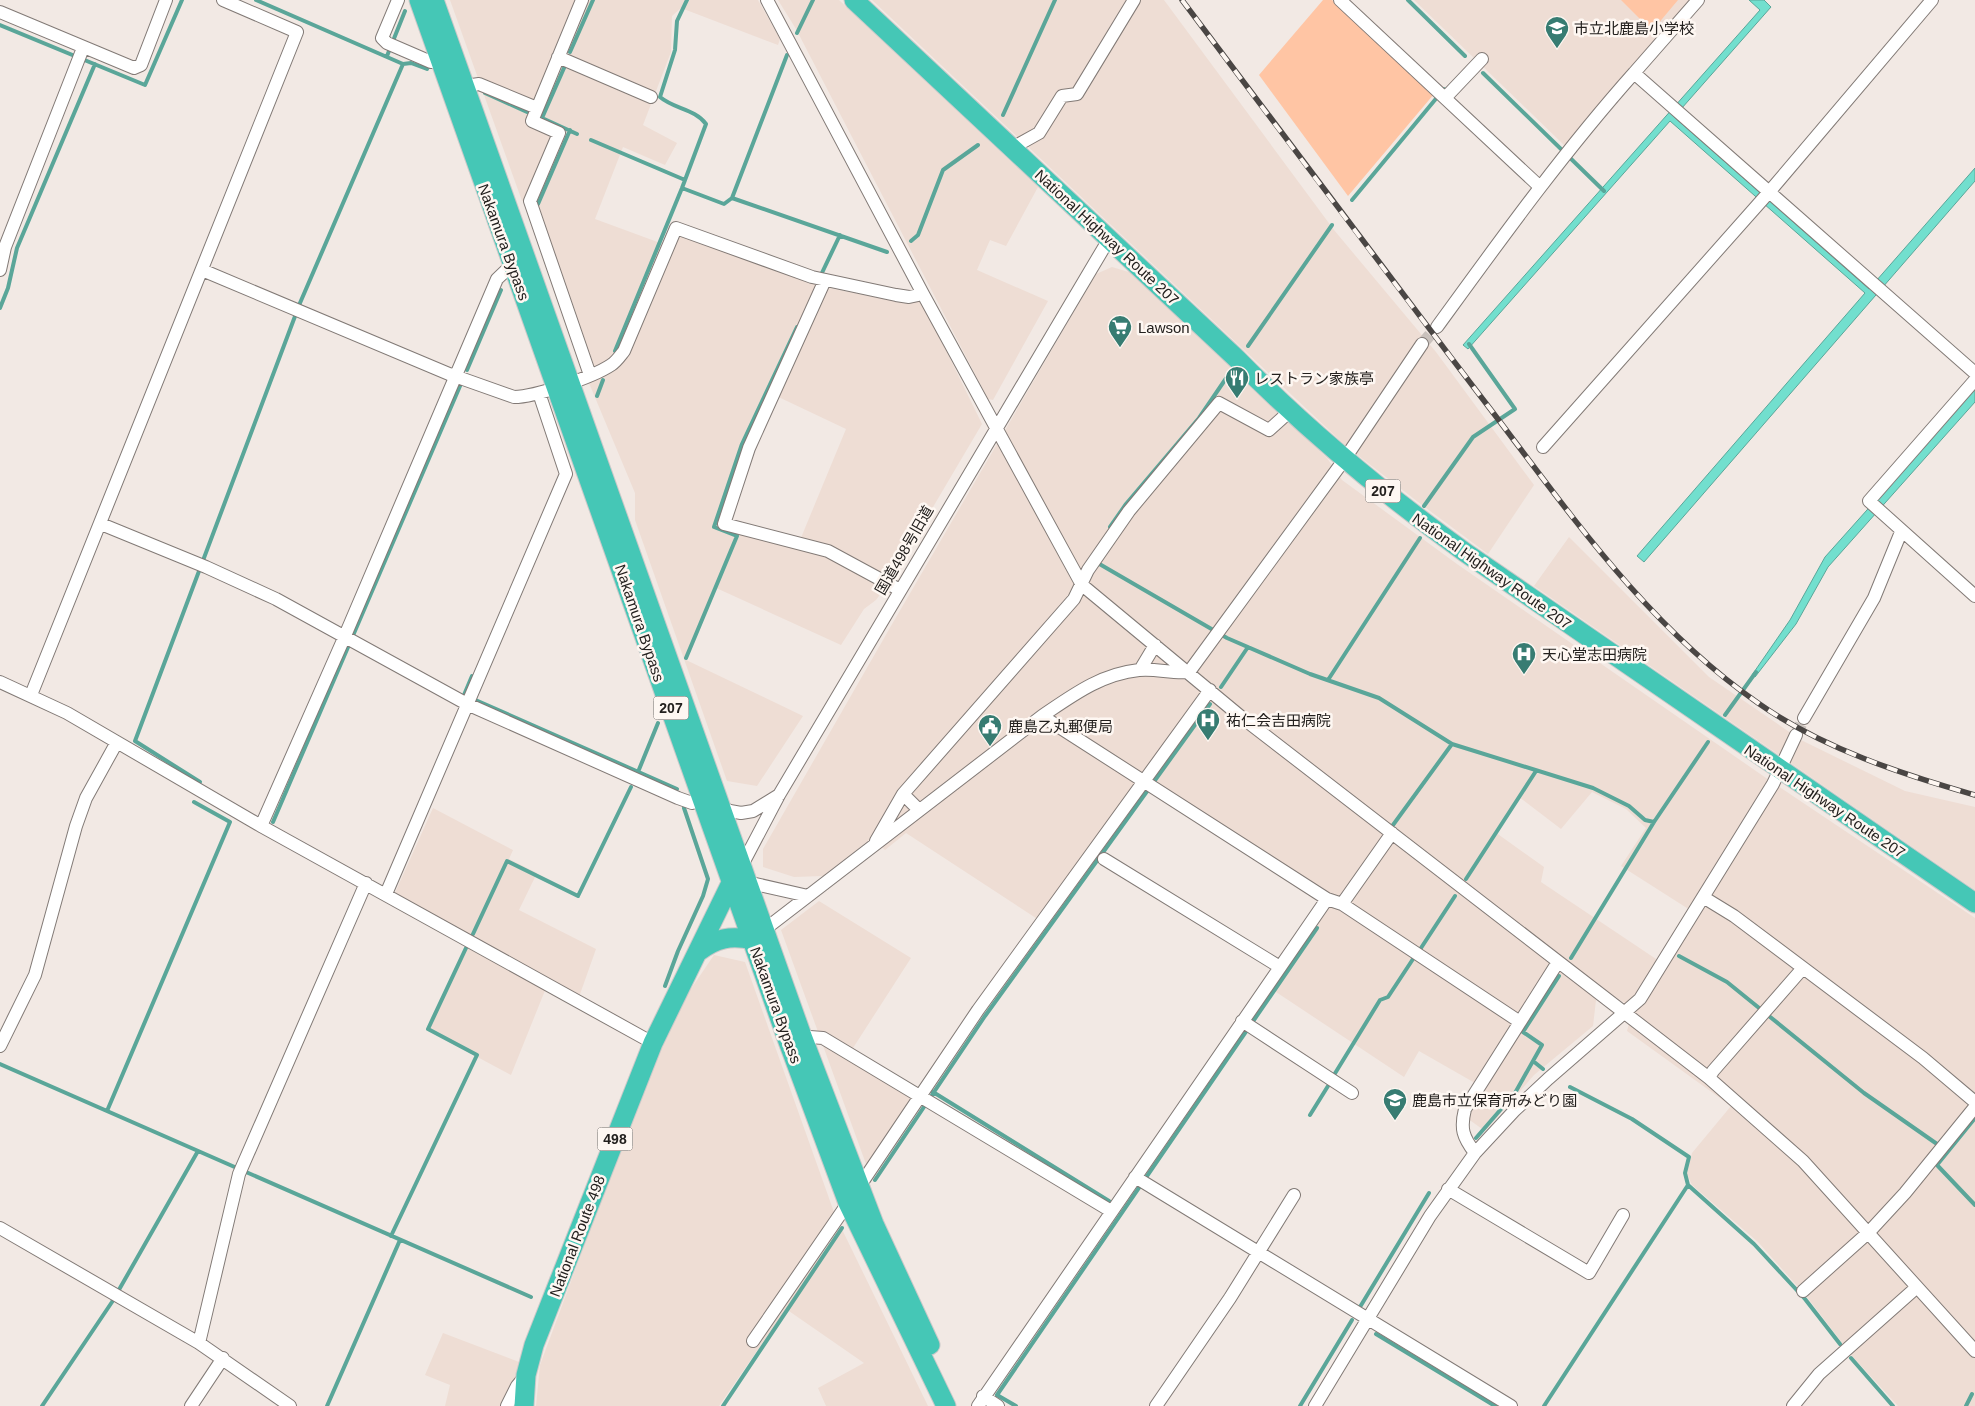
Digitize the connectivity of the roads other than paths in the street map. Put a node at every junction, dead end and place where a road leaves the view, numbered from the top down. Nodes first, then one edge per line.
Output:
1 (166, 0) edge
2 (223, 0) edge
3 (398, 0) edge
4 (419, 0) edge
5 (434, 0) edge
6 (582, 0) edge
7 (768, 0) edge
8 (854, 0) edge
9 (1134, 0) edge
10 (1340, 0) edge
11 (1698, 0) edge
12 (1932, 0) edge
13 (0, 12) edge
14 (81, 55) junction
15 (558, 57) junction
16 (1482, 59) dead end
17 (441, 61) junction
18 (1634, 73) junction
19 (465, 86) junction
20 (1441, 94) junction
21 (651, 97) dead end
22 (537, 108) junction
23 (1012, 148) junction
24 (1539, 186) junction
25 (1770, 191) junction
26 (532, 207) junction
27 (512, 216) junction
28 (1109, 239) junction
29 (518, 258) junction
30 (0, 270) edge
31 (202, 270) junction
32 (825, 280) junction
33 (923, 294) junction
34 (1438, 327) tunnel mouth
35 (1422, 344) tunnel mouth
36 (1975, 373) edge
37 (457, 375) junction
38 (590, 375) junction
39 (1975, 380) edge
40 (564, 384) junction
41 (539, 393) junction
42 (1289, 412) junction
43 (996, 427) junction
44 (1543, 447) dead end
45 (1344, 460) junction
46 (101, 524) junction
47 (1901, 532) junction
48 (1082, 585) junction
49 (900, 590) junction
50 (1975, 596) edge
51 (348, 640) junction
52 (1154, 645) junction
53 (1140, 670) junction
54 (1189, 672) junction
55 (0, 682) edge
56 (1210, 690) junction
57 (31, 695) junction
58 (469, 699) junction
59 (1042, 716) junction
60 (1804, 718) tunnel mouth
61 (1796, 735) tunnel mouth
62 (116, 742) junction
63 (1778, 770) junction
64 (1149, 784) junction
65 (903, 794) junction
66 (779, 796) junction
67 (711, 802) junction
68 (919, 810) junction
69 (261, 826) junction
70 (1392, 833) junction
71 (874, 846) junction
72 (1104, 859) dead end
73 (740, 876) junction
74 (366, 883) junction
75 (386, 894) junction
76 (808, 896) junction
77 (1703, 897) junction
78 (1327, 899) junction
79 (1342, 904) junction
80 (1975, 904) edge
81 (759, 935) junction
82 (697, 953) junction
83 (1558, 962) junction
84 (1280, 967) junction
85 (1803, 968) junction
86 (1625, 1013) junction
87 (1242, 1021) junction
88 (1520, 1022) junction
89 (794, 1036) junction
90 (653, 1043) junction
91 (0, 1046) edge
92 (1709, 1078) junction
93 (1352, 1093) dead end
94 (921, 1097) junction
95 (1975, 1102) edge
96 (1975, 1108) edge
97 (1475, 1153) junction
98 (1135, 1177) junction
99 (859, 1188) junction
100 (1448, 1189) junction
101 (1294, 1195) dead end
102 (848, 1203) junction
103 (1111, 1211) junction
104 (1623, 1215) dead end
105 (0, 1228) edge
106 (1869, 1232) junction
107 (1258, 1252) junction
108 (1917, 1286) junction
109 (1803, 1291) dead end
110 (1368, 1319) junction
111 (753, 1341) dead end
112 (199, 1343) junction
113 (1975, 1351) edge
114 (223, 1358) junction
115 (526, 1374) junction
116 (980, 1401) edge
117 (191, 1406) edge
118 (290, 1406) edge
119 (507, 1406) edge
120 (524, 1406) edge
121 (946, 1406) edge
122 (958, 1406) edge
123 (998, 1406) edge
124 (1156, 1406) edge
125 (1315, 1406) edge
126 (1511, 1406) edge
127 (1793, 1406) edge

1 - 14 street
2 - 31 street
3 - 17 street
4 - 17 highway, Nakamura Bypass / 207
5 - 19 highway, Nakamura Bypass / 207
6 - 15 street
7 - 33 street
8 - 23 highway, National Highway Route 207 / 207
9 - 23 street
10 - 20 street
11 - 18 street
12 - 25 street
13 - 14 street
14 - 30 street
15 - 21 street
15 - 22 street
16 - 20 street
17 - 29 highway, Nakamura Bypass / 207
18 - 24 street
18 - 25 street
19 - 22 street
19 - 27 highway, Nakamura Bypass / 207
20 - 24 street
22 - 26 street
23 - 28 highway, National Highway Route 207 / 207
24 - 34 street
25 - 36 street
25 - 44 street
26 - 27 street
26 - 38 street
27 - 29 highway, Nakamura Bypass / 207
28 - 42 highway, National Highway Route 207 / 207
28 - 43 street, 国道498号旧道
29 - 37 street
29 - 40 highway, Nakamura Bypass / 207
31 - 37 street
31 - 46 street
32 - 33 street
32 - 38 street
32 - 49 street
33 - 43 street
35 - 45 street
37 - 41 street
37 - 51 street
38 - 40 street
39 - 47 street
40 - 41 street
40 - 67 highway, Nakamura Bypass / 207
41 - 58 street
42 - 45 highway, National Highway Route 207 / 207
42 - 48 street
43 - 48 street
43 - 49 street, 国道498号旧道
45 - 54 street
45 - 63 highway, National Highway Route 207 / 207
46 - 51 street
46 - 57 street
47 - 50 street
47 - 60 street
48 - 52 street
48 - 65 street
49 - 66 street, 国道498号旧道
51 - 58 street
51 - 69 street
52 - 53 street
52 - 54 street
53 - 54 street
53 - 59 street
54 - 56 street
55 - 57 street
56 - 64 street
56 - 70 street
57 - 62 street
58 - 67 street
58 - 75 street
59 - 64 street
59 - 68 street
61 - 63 street
62 - 69 street
62 - 91 street
63 - 77 street
63 - 80 highway, National Highway Route 207 / 207
64 - 78 street
64 - 94 street
65 - 68 street
65 - 71 street
66 - 67 street
66 - 73 street, 国道498号旧道
67 - 73 highway, Nakamura Bypass / 207
68 - 71 street
69 - 74 street
70 - 79 street
70 - 83 street
71 - 76 street
72 - 84 street
73 - 76 street
73 - 81 highway, Nakamura Bypass / 207
73 - 82 highway, National Route 498 / 498
74 - 75 street
74 - 112 street
75 - 90 street
76 - 81 street
77 - 85 street
77 - 86 street
78 - 79 street
78 - 84 street
79 - 88 street
81 - 82 highway
81 - 89 highway, Nakamura Bypass / 207
82 - 90 highway, National Route 498 / 498
83 - 86 street
83 - 88 street
84 - 87 street
85 - 92 street
85 - 95 street
86 - 92 street
86 - 97 street
87 - 93 street
87 - 98 street
88 - 97 street
89 - 94 street
89 - 99 highway, Nakamura Bypass / 207
89 - 102 highway, Nakamura Bypass / 207
90 - 115 highway, National Route 498 / 498
92 - 106 street
94 - 99 street
94 - 103 street
96 - 106 street
97 - 100 street
98 - 103 street
98 - 107 street
99 - 122 highway, Nakamura Bypass / 207
100 - 104 street
100 - 110 street
101 - 107 street
102 - 111 street
102 - 121 highway, Nakamura Bypass / 207
103 - 116 street
105 - 112 street
106 - 108 street
106 - 109 street
107 - 110 street
107 - 124 street
108 - 113 street
108 - 127 street
110 - 125 street
110 - 126 street
112 - 114 street
114 - 117 street
114 - 118 street
115 - 119 street
115 - 120 highway, National Route 498 / 498
116 - 123 street

